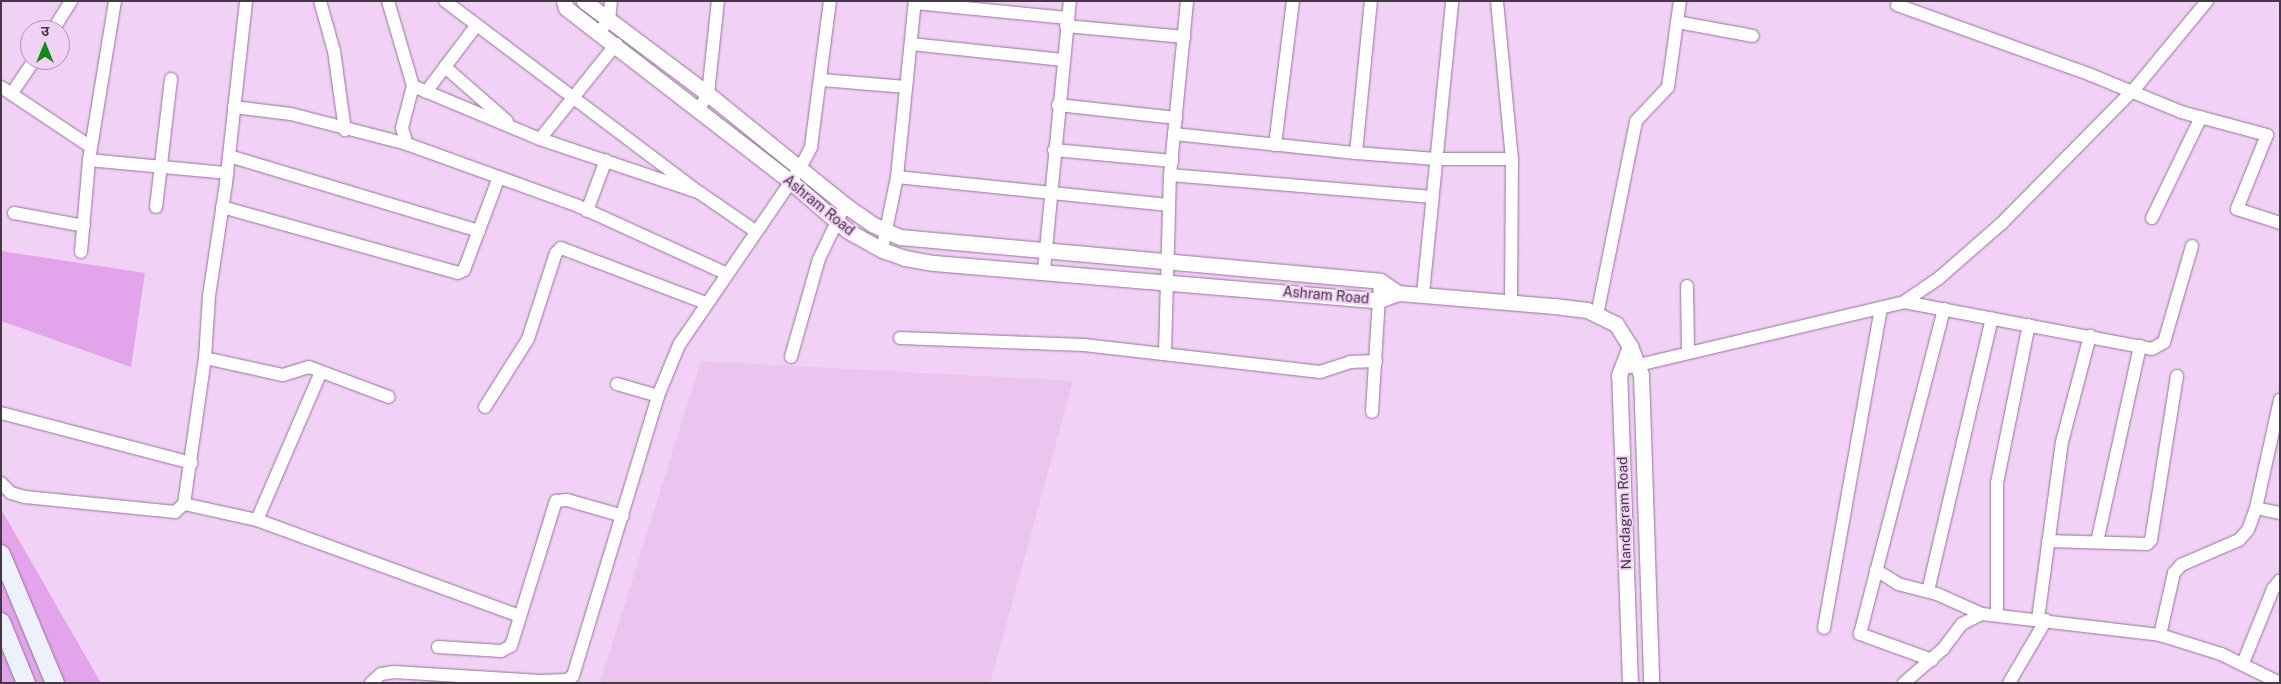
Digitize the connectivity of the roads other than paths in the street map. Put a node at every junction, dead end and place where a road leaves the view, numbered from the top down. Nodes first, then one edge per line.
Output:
1 (71, 1) edge
2 (115, 1) edge
3 (246, 1) edge
4 (320, 1) edge
5 (388, 1) edge
6 (445, 1) edge
7 (564, 1) edge
8 (584, 1) edge
9 (611, 1) edge
10 (718, 1) edge
11 (830, 1) edge
12 (1070, 1) edge
13 (1187, 1) edge
14 (1293, 1) edge
15 (1371, 1) edge
16 (1452, 1) edge
17 (1497, 1) edge
18 (1680, 1) edge
19 (2207, 1) edge
20 (915, 2) edge
21 (967, 5) edge
22 (1897, 5) dead end
23 (59, 20) edge
24 (1067, 22) junction
25 (1677, 22) junction
26 (476, 26) junction
27 (604, 26) junction
28 (1753, 36) dead end
29 (1184, 37) junction
30 (616, 44) junction
31 (911, 44) junction
32 (1063, 60) junction
33 (445, 67) junction
34 (25, 70) edge
35 (171, 79) dead end
36 (822, 80) junction
37 (412, 86) junction
38 (906, 87) junction
39 (7, 90) edge
40 (426, 92) junction
41 (2132, 92) junction
42 (708, 94) junction
43 (573, 98) junction
44 (1058, 105) junction
45 (234, 107) junction
46 (699, 109) junction
47 (2201, 117) junction
48 (1176, 118) junction
49 (515, 128) junction
50 (345, 130) junction
51 (1174, 134) junction
52 (540, 139) junction
53 (407, 144) junction
54 (1275, 145) junction
55 (1054, 150) junction
56 (90, 154) junction
57 (1356, 154) junction
58 (229, 156) junction
59 (1436, 159) junction
60 (1512, 159) junction
61 (606, 160) junction
62 (1172, 161) junction
63 (160, 167) junction
64 (800, 168) junction
65 (227, 174) junction
66 (1170, 175) junction
67 (499, 177) junction
68 (897, 177) junction
69 (791, 182) junction
70 (700, 193) junction
71 (1052, 195) junction
72 (1432, 197) junction
73 (845, 205) junction
74 (1169, 205) junction
75 (156, 207) dead end
76 (222, 207) junction
77 (588, 210) junction
78 (14, 213) dead end
79 (2152, 218) dead end
80 (838, 222) junction
81 (2280, 223) edge
82 (84, 226) junction
83 (479, 231) junction
84 (755, 231) junction
85 (887, 231) junction
86 (2192, 246) dead end
87 (882, 250) junction
88 (81, 252) dead end
89 (1044, 252) junction
90 (1169, 261) junction
91 (1044, 270) junction
92 (727, 274) junction
93 (1380, 281) junction
94 (1169, 282) junction
95 (1687, 286) dead end
96 (1398, 293) junction
97 (1423, 294) junction
98 (1379, 300) junction
99 (1511, 302) junction
100 (1904, 302) junction
101 (706, 303) junction
102 (1881, 309) junction
103 (1944, 309) junction
104 (1597, 315) junction
105 (1992, 318) junction
106 (2029, 325) junction
107 (2090, 336) junction
108 (900, 338) dead end
109 (1630, 346) junction
110 (2140, 346) junction
111 (1165, 352) junction
112 (1688, 352) junction
113 (790, 357) dead end
114 (205, 358) junction
115 (1376, 361) junction
116 (1639, 366) junction
117 (1620, 369) junction
118 (321, 372) junction
119 (2177, 376) dead end
120 (617, 384) dead end
121 (658, 396) junction
122 (389, 397) dead end
123 (2280, 400) edge
124 (485, 407) dead end
125 (1372, 412) dead end
126 (1, 413) edge
127 (192, 463) junction
128 (1, 483) edge
129 (184, 504) junction
130 (2256, 508) junction
131 (2280, 513) edge
132 (623, 516) junction
133 (257, 520) junction
134 (2048, 541) junction
135 (2096, 542) junction
136 (1, 554) edge
137 (1876, 570) junction
138 (1647, 572) junction
139 (1626, 573) junction
140 (2280, 580) edge
141 (1928, 591) junction
142 (1982, 614) junction
143 (1997, 614) junction
144 (520, 616) junction
145 (2042, 619) junction
146 (1, 622) edge
147 (1824, 628) dead end
148 (2160, 635) junction
149 (438, 647) dead end
150 (1932, 660) junction
151 (2244, 663) junction
152 (26, 683) edge
153 (54, 683) edge
154 (371, 683) edge
155 (1630, 683) edge
156 (1650, 683) edge
157 (1904, 683) edge
158 (2009, 683) edge
159 (2280, 683) edge

1 - 23 street
2 - 56 street
3 - 45 street
4 - 50 street
5 - 37 street
6 - 26 street
7 - 27 street, Ashram Road
8 - 27 street, Ashram Road
9 - 27 street
10 - 42 street
11 - 36 street
12 - 24 street
13 - 29 street
14 - 54 street
15 - 57 street
16 - 59 street
17 - 60 street
18 - 25 street
19 - 41 street
20 - 21 street
20 - 31 street
21 - 24 street
22 - 41 street
24 - 29 street
24 - 32 street
25 - 28 street
25 - 104 street
26 - 33 street
26 - 43 street
27 - 30 street, Ashram Road
27 - 42 street, Ashram Road
29 - 48 street
30 - 43 street
30 - 46 street, Ashram Road
31 - 32 street
31 - 38 street
32 - 44 street
33 - 40 street
33 - 49 street
34 - 39 street
35 - 63 street
36 - 38 street
36 - 64 street
37 - 40 street
37 - 53 street
38 - 68 street
39 - 56 street
40 - 49 street
41 - 47 street
41 - 100 street
42 - 46 street
42 - 64 street, Ashram Road
43 - 52 street
43 - 70 street
44 - 48 street
44 - 55 street
45 - 50 street
45 - 58 street
46 - 69 street, Ashram Road
47 - 79 street
47 - 81 street
48 - 51 street
49 - 52 street
50 - 53 street
51 - 54 street
51 - 62 street
52 - 61 street
53 - 67 street
54 - 57 street
55 - 62 street
55 - 71 street
56 - 63 street
56 - 82 street
57 - 59 street
58 - 65 street
58 - 83 street
59 - 60 street
59 - 72 street
60 - 99 street
61 - 70 street
61 - 77 street
62 - 66 street
63 - 65 street
63 - 75 street
64 - 69 street
64 - 73 street, Ashram Road
65 - 76 street
66 - 72 street
66 - 74 street
67 - 77 street
67 - 83 street
68 - 71 street
68 - 85 street
69 - 80 street, Ashram Road
69 - 84 street
70 - 84 street
71 - 74 street
71 - 89 street
72 - 97 street
73 - 80 street
73 - 85 street, Ashram Road
74 - 90 street
76 - 83 street
76 - 114 street
77 - 92 street
78 - 82 street
80 - 87 street, Ashram Road
80 - 113 street
82 - 88 street
84 - 92 street
85 - 87 street
85 - 89 street, Ashram Road
86 - 110 street
87 - 91 street, Ashram Road
89 - 90 street, Ashram Road
89 - 91 street
90 - 93 street, Ashram Road
90 - 94 street
91 - 94 street, Ashram Road
92 - 101 street
93 - 96 street, Ashram Road
93 - 98 street
94 - 98 street, Ashram Road
94 - 111 street
95 - 112 street
96 - 97 street, Nandagram Road
96 - 98 street, Ashram Road
97 - 99 street, Nandagram Road
98 - 115 street
99 - 104 street, Nandagram Road
100 - 102 street
100 - 103 street
101 - 121 street
101 - 124 street
102 - 112 street
102 - 147 street
103 - 105 street
103 - 137 street
104 - 109 street, Nandagram Road
105 - 106 street
105 - 141 street
106 - 107 street
106 - 143 street
107 - 110 street
107 - 134 street
108 - 111 street
109 - 116 street, Nandagram Road
109 - 117 street, Nandagram Road
110 - 135 street
111 - 115 street
112 - 116 street
114 - 118 street
114 - 127 street
115 - 125 street
116 - 117 street
116 - 138 street, Nandagram Road
117 - 139 street, Nandagram Road
118 - 122 street
118 - 133 street
119 - 135 street
120 - 121 street
121 - 132 street
123 - 130 street
126 - 127 street
127 - 129 street
128 - 129 street
129 - 133 street
130 - 131 street
130 - 148 street
132 - 144 street
132 - 154 street
133 - 144 street
134 - 135 street
134 - 145 street
136 - 153 main road
137 - 141 street
137 - 150 street
138 - 139 street
138 - 156 street, Nandagram Road
139 - 155 street, Nandagram Road
140 - 151 street
141 - 142 street
142 - 143 street
142 - 150 street
143 - 145 street
144 - 149 street
145 - 148 street
145 - 158 street
146 - 152 main road
148 - 151 street
150 - 157 street
151 - 159 street

